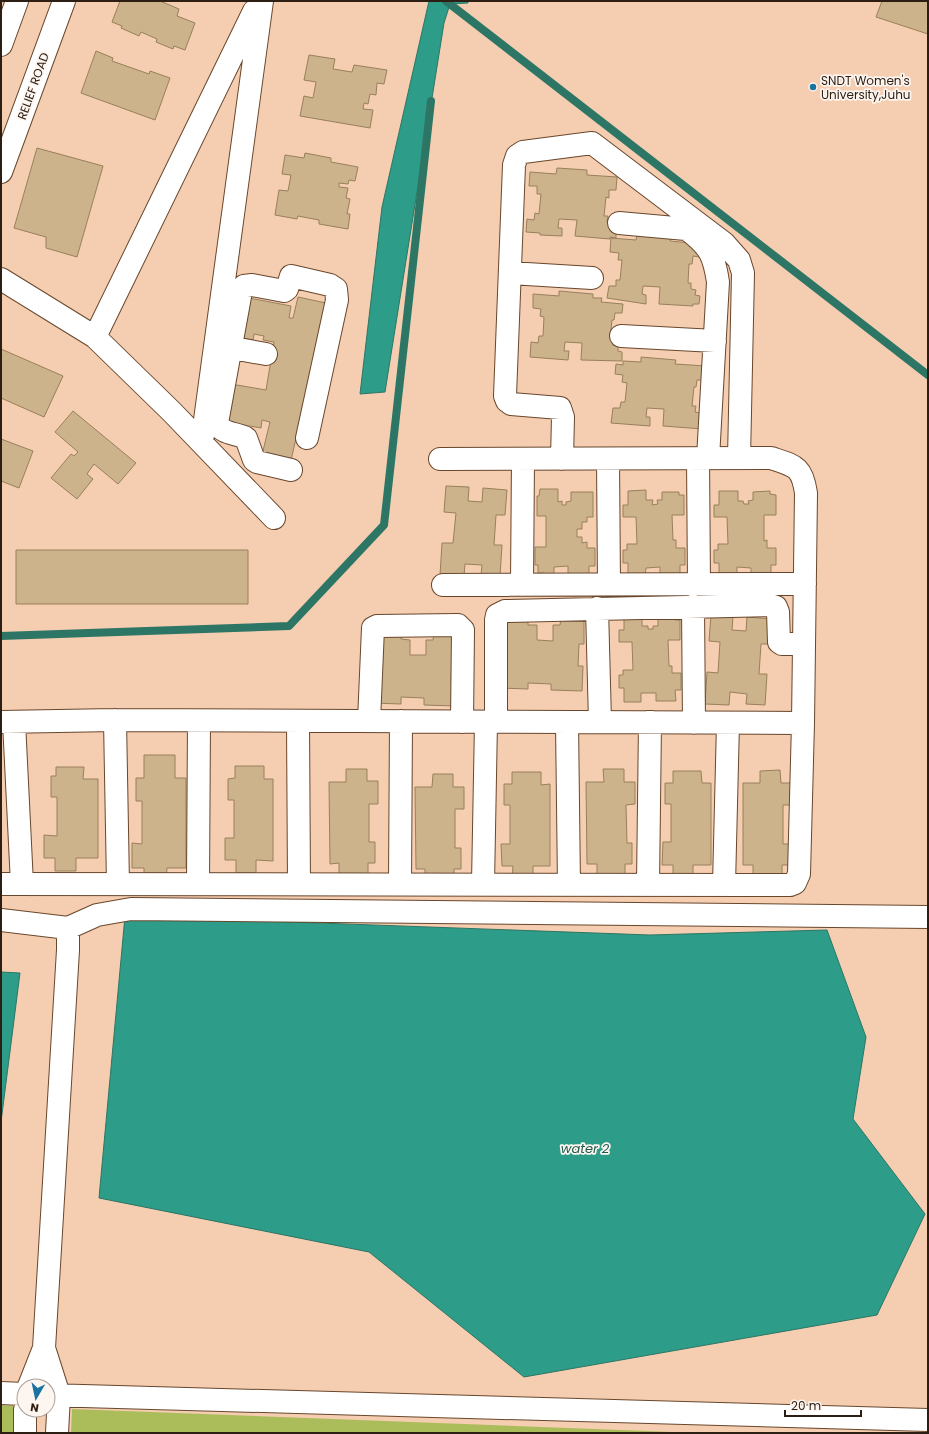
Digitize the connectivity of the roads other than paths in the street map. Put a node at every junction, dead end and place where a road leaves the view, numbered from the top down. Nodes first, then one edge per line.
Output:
1 (17, 1) edge
2 (64, 1) edge
3 (261, 1) edge
4 (1, 45) edge
5 (578, 145) junction
6 (1, 172) edge
7 (619, 223) dead end
8 (686, 229) junction
9 (510, 274) junction
10 (592, 278) dead end
11 (1, 280) edge
12 (621, 336) dead end
13 (95, 337) junction
14 (715, 341) junction
15 (223, 347) junction
16 (266, 354) dead end
17 (307, 438) dead end
18 (202, 442) junction
19 (703, 458) junction
20 (739, 458) junction
21 (440, 459) dead end
22 (523, 459) junction
23 (562, 459) junction
24 (608, 459) junction
25 (291, 470) dead end
26 (274, 518) dead end
27 (443, 584) dead end
28 (522, 584) junction
29 (609, 584) junction
30 (699, 584) junction
31 (805, 584) junction
32 (693, 606) junction
33 (597, 608) junction
34 (804, 644) junction
35 (115, 720) junction
36 (199, 721) junction
37 (298, 721) junction
38 (369, 721) junction
39 (401, 721) junction
40 (8, 722) edge
41 (462, 722) junction
42 (491, 722) junction
43 (567, 722) junction
44 (600, 722) junction
45 (650, 722) junction
46 (694, 723) junction
47 (728, 723) junction
48 (803, 723) junction
49 (12, 884) edge
50 (118, 884) junction
51 (198, 884) junction
52 (298, 884) junction
53 (400, 884) junction
54 (483, 884) junction
55 (568, 885) junction
56 (648, 885) junction
57 (724, 885) junction
58 (928, 917) edge
59 (1, 920) edge
60 (68, 928) junction
61 (44, 1348) junction
62 (32, 1378) edge
63 (50, 1378) edge
64 (1, 1393) edge
65 (16, 1394) edge
66 (56, 1395) edge
67 (26, 1418) edge
68 (55, 1418) edge
69 (928, 1420) edge
70 (25, 1433) edge
71 (57, 1433) edge

1 - 4 street
2 - 6 street, RELIEF ROAD
3 - 13 street
3 - 15 street
5 - 8 street
5 - 9 street
5 - 20 street
7 - 8 street
8 - 14 street
9 - 10 street
9 - 23 street
11 - 13 street
12 - 14 street
13 - 18 street
14 - 19 street
15 - 16 street
15 - 17 street
15 - 18 street
15 - 25 street
18 - 26 street
19 - 20 street
19 - 24 street
19 - 30 street
20 - 31 street
21 - 22 street
22 - 23 street
22 - 28 street
23 - 24 street
24 - 29 street
27 - 28 street
28 - 29 street
29 - 30 street
30 - 31 street
31 - 34 street
32 - 33 street
32 - 34 street
32 - 46 street
33 - 42 street
33 - 44 street
34 - 48 street
35 - 36 street
35 - 40 street
35 - 50 street
36 - 37 street
36 - 51 street
37 - 38 street
37 - 52 street
38 - 39 street
38 - 41 street
39 - 41 street
39 - 53 street
40 - 49 street
41 - 42 street
42 - 43 street
42 - 54 street
43 - 44 street
43 - 55 street
44 - 45 street
45 - 46 street
45 - 56 street
46 - 47 street
47 - 48 street
47 - 57 street
48 - 57 street
49 - 50 street
50 - 51 street
51 - 52 street
52 - 53 street
53 - 54 street
54 - 55 street
55 - 56 street
56 - 57 street
58 - 60 street
59 - 60 street
60 - 61 street
61 - 62 street
61 - 63 street
64 - 65 street
66 - 69 street
67 - 70 street
68 - 71 street

